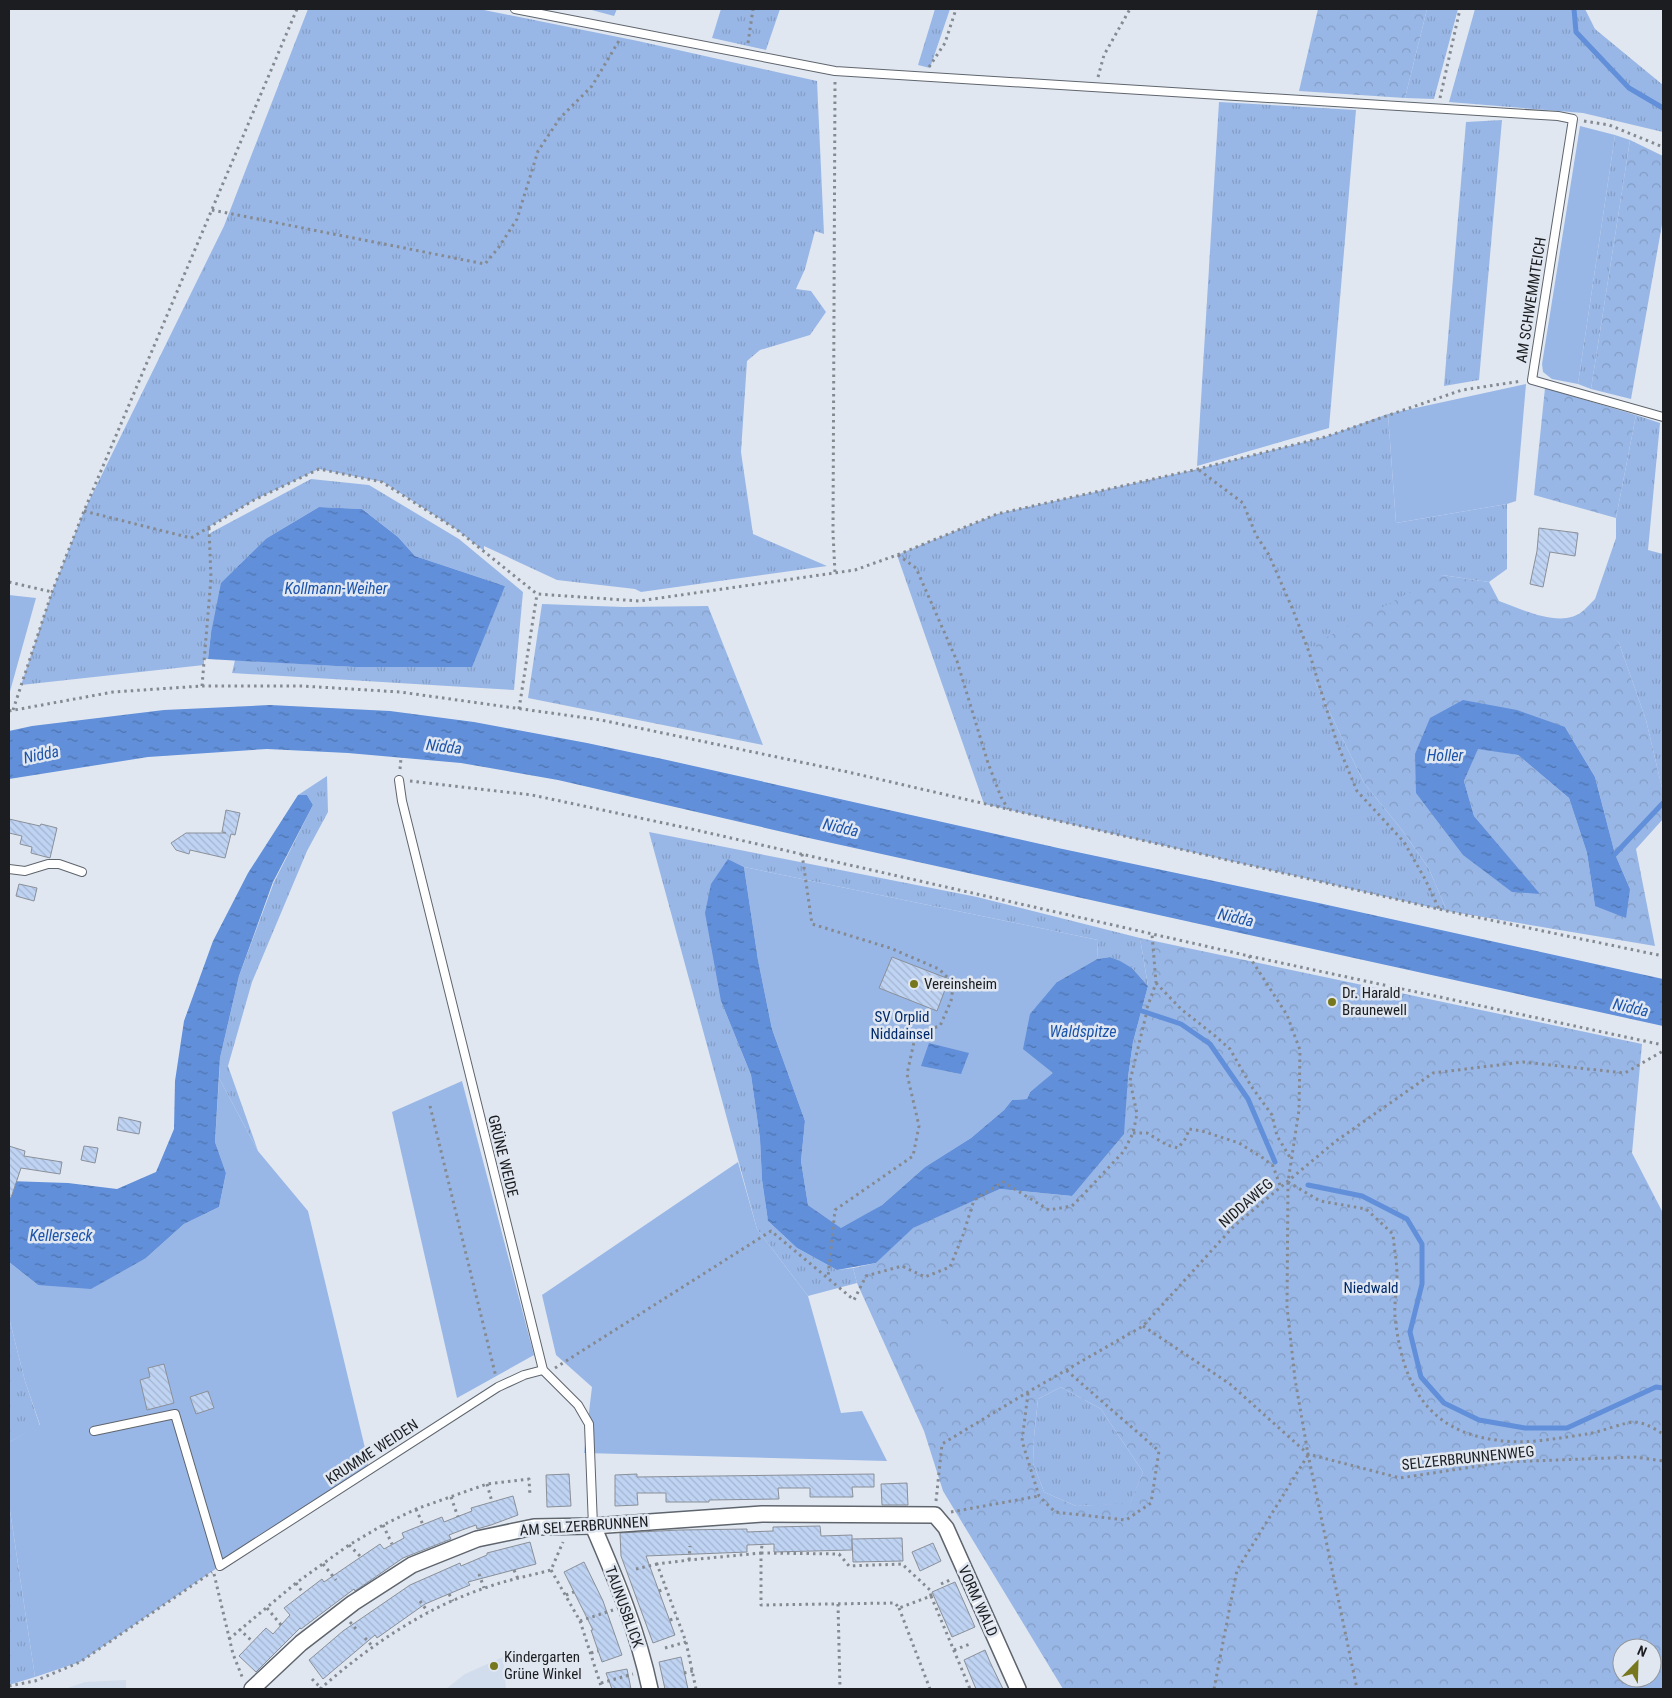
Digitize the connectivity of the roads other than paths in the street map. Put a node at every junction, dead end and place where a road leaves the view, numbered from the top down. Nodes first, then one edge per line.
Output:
1 (515, 9) edge
2 (1663, 417) edge
3 (399, 780) road end
4 (9, 869) edge
5 (82, 872) dead end
6 (544, 1372) junction
7 (94, 1431) dead end
8 (935, 1515) joint
9 (592, 1526) junction
10 (248, 1685) edge
11 (650, 1689) edge
12 (1018, 1689) edge

1 - 2 lane, AM SCHWEMMTEICH
3 - 6 lane, GRÜNE WEIDE
4 - 5 lane
6 - 7 lane, KRUMME WEIDEN
6 - 9 lane
8 - 9 street, AM SELZERBRUNNEN
8 - 12 street, VORM WALD
9 - 10 street, AM SELZERBRUNNEN
9 - 11 street, TAUNUSBLICK

